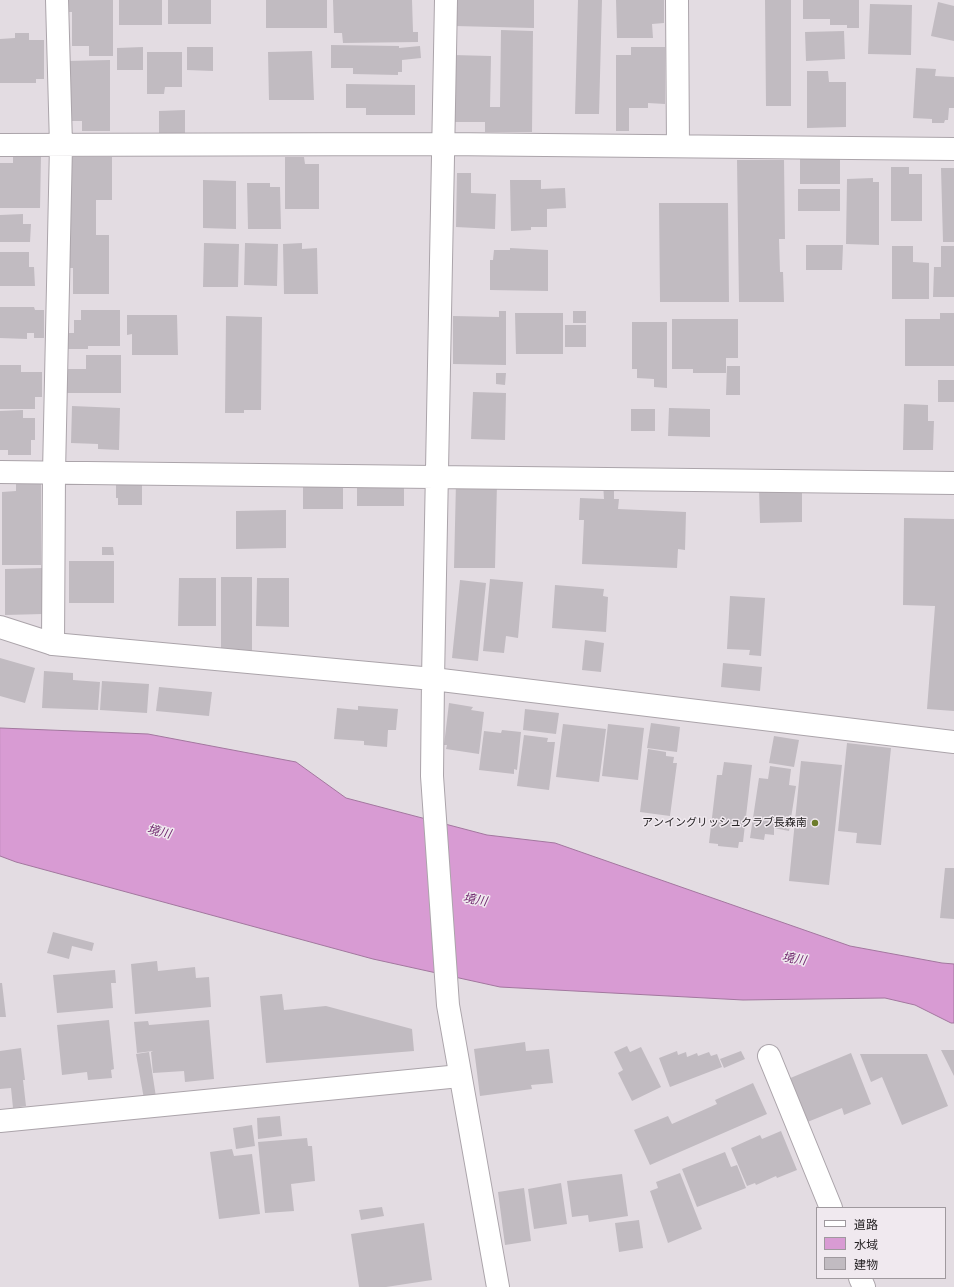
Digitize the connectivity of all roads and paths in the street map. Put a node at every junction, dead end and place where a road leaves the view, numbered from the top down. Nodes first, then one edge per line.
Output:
1 (56, 0) edge
2 (446, 0) edge
3 (677, 0) edge
4 (443, 144) junction
5 (0, 145) edge
6 (61, 145) junction
7 (678, 146) junction
8 (954, 149) edge
9 (0, 472) edge
10 (54, 473) junction
11 (437, 477) junction
12 (954, 483) edge
13 (0, 627) edge
14 (53, 644) junction
15 (433, 678) junction
16 (954, 742) edge
17 (769, 1056) dead end
18 (460, 1076) junction
19 (0, 1121) edge
20 (832, 1207) edge
21 (498, 1287) edge

1 - 6 street
2 - 4 street
3 - 7 street
4 - 6 street
4 - 7 street
4 - 11 street
5 - 6 street
6 - 10 street
7 - 8 street
9 - 10 street
10 - 11 street
10 - 14 street
11 - 12 street
11 - 15 street
13 - 14 street
14 - 15 street
15 - 16 street
15 - 18 street
17 - 20 street
18 - 19 street
18 - 21 street

